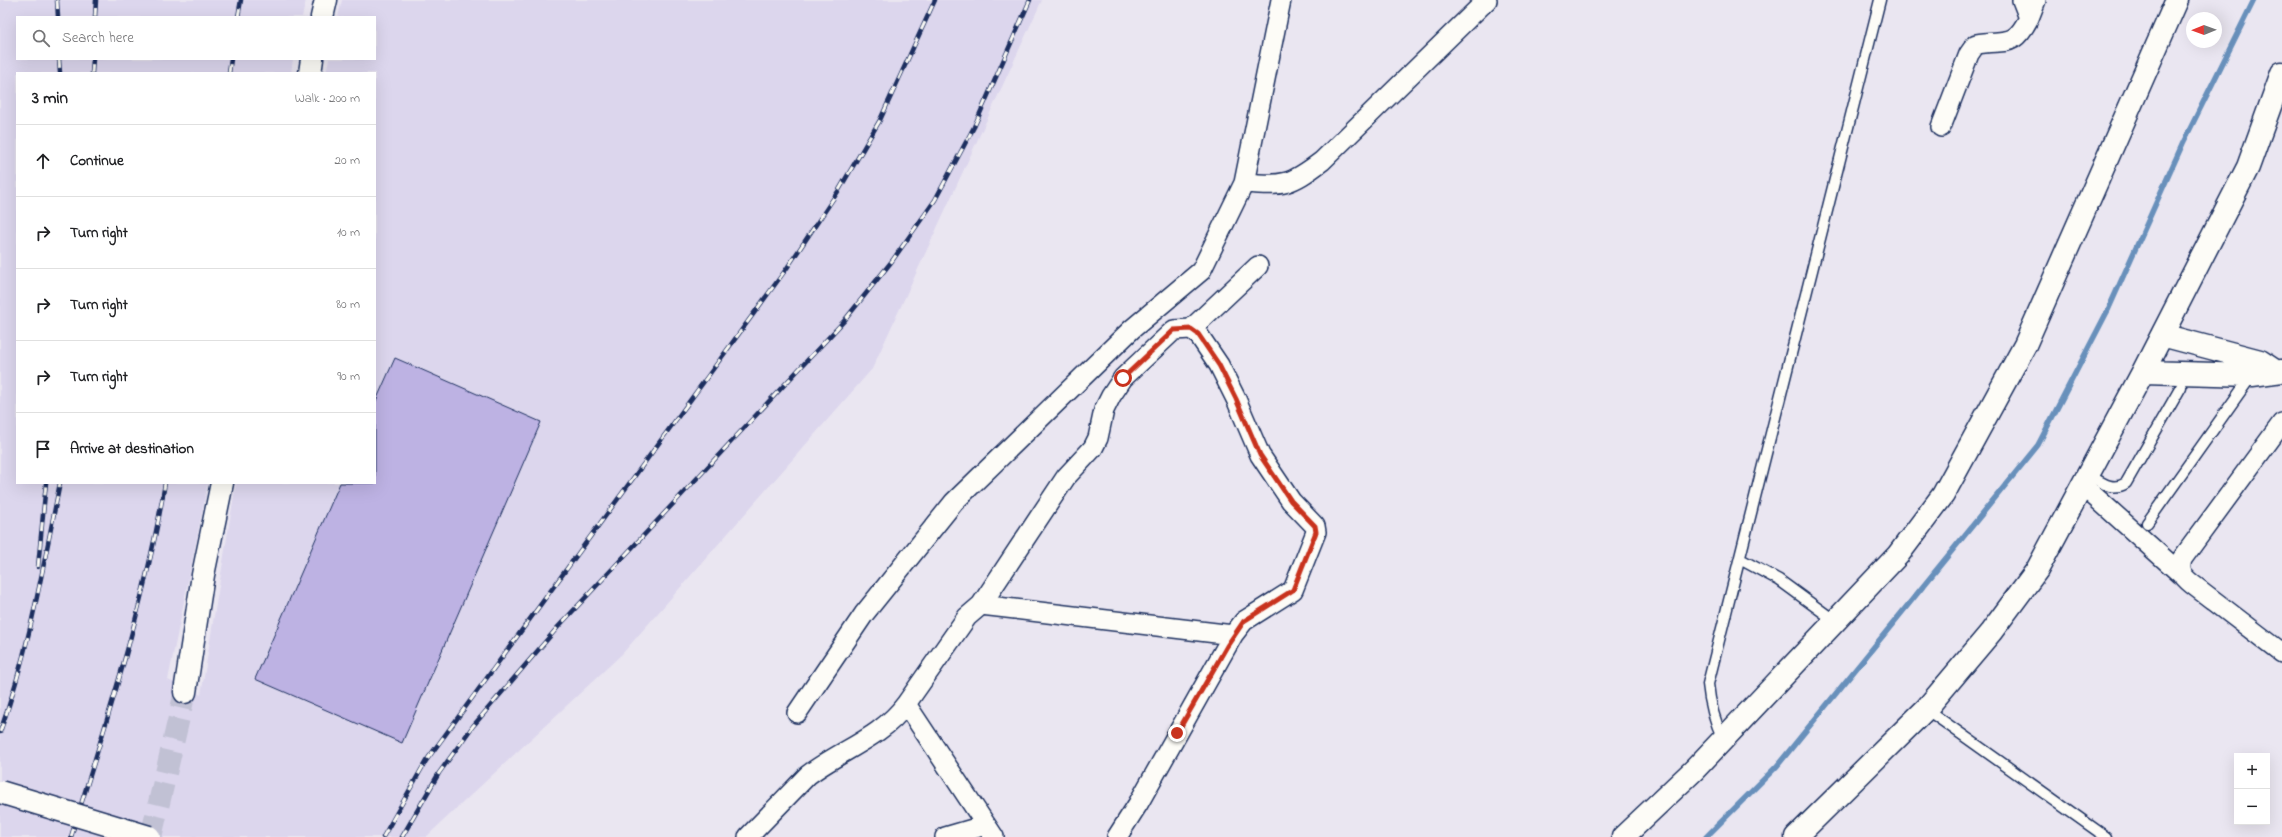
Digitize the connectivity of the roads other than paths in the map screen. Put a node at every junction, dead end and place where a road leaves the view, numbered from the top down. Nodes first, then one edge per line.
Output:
1 (326, 0) edge
2 (1281, 0) edge
3 (1486, 0) edge
4 (1880, 0) edge
5 (2022, 0) edge
6 (2036, 0) edge
7 (2177, 0) edge
8 (322, 16) edge
9 (2029, 18) junction
10 (312, 60) edge
11 (310, 72) edge
12 (2280, 85) edge
13 (1941, 127) dead end
14 (1244, 182) junction
15 (1258, 266) dead end
16 (1191, 329) junction
17 (2162, 335) junction
18 (2278, 371) edge
19 (2143, 372) junction
20 (2252, 375) junction
21 (2181, 387) dead end
22 (2282, 423) edge
23 (2086, 480) junction
24 (222, 484) edge
25 (2147, 523) dead end
26 (1740, 559) junction
27 (2181, 574) junction
28 (981, 605) junction
29 (1835, 621) junction
30 (1234, 635) junction
31 (2282, 653) edge
32 (185, 692) tunnel mouth
33 (906, 704) junction
34 (1926, 710) junction
35 (797, 713) dead end
36 (1723, 739) junction
37 (0, 792) edge
38 (990, 831) edge
39 (149, 837) edge
40 (748, 837) edge
41 (945, 837) edge
42 (1117, 837) edge
43 (1623, 837) edge
44 (1796, 837) edge
45 (2106, 837) edge

1 - 8 street
2 - 14 street
3 - 14 street
4 - 26 lane
5 - 9 street
6 - 9 street
7 - 29 street
9 - 13 street
10 - 11 street
12 - 17 street
14 - 35 street
15 - 16 street
16 - 28 street
16 - 30 street
17 - 18 street
17 - 19 street
18 - 20 street
19 - 20 street
19 - 23 street
20 - 25 lane
21 - 23 lane
22 - 27 street
23 - 27 street
23 - 34 street
24 - 32 street
26 - 29 lane
26 - 36 lane
27 - 31 street
28 - 30 street
28 - 33 street
29 - 36 street
30 - 42 street
33 - 38 street
33 - 40 street
34 - 44 street
34 - 45 lane
36 - 43 street
37 - 39 street, bridge
38 - 41 street

